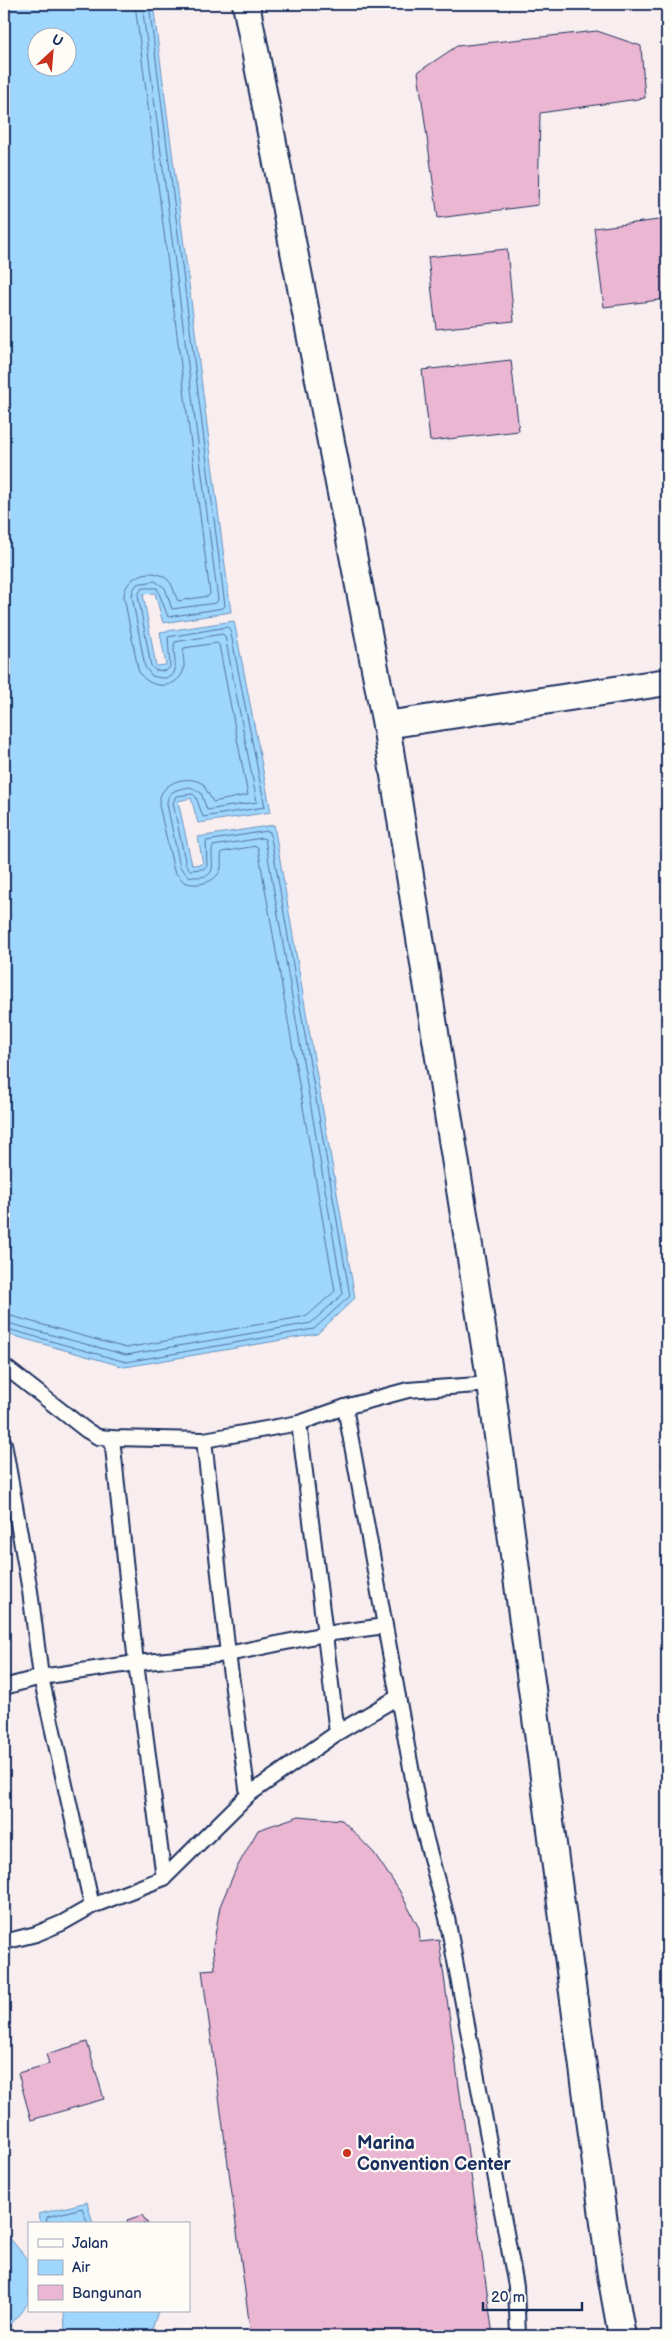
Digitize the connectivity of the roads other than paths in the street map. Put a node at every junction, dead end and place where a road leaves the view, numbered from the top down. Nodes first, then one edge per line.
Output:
1 (246, 4) edge
2 (667, 682) edge
3 (386, 725) junction
4 (4, 1366) edge
5 (491, 1384) junction
6 (345, 1407) junction
7 (299, 1423) junction
8 (112, 1438) junction
9 (204, 1440) junction
10 (4, 1443) edge
11 (385, 1626) junction
12 (325, 1634) junction
13 (228, 1654) junction
14 (136, 1663) junction
15 (41, 1676) junction
16 (4, 1687) edge
17 (398, 1697) junction
18 (337, 1734) junction
19 (248, 1795) junction
20 (164, 1878) junction
21 (92, 1906) junction
22 (4, 1942) edge
23 (518, 2336) edge
24 (622, 2336) edge

1 - 3 street
2 - 3 street
3 - 5 street
4 - 8 lane
5 - 6 lane
5 - 24 street
6 - 7 lane
6 - 11 lane
7 - 9 lane
7 - 12 lane
8 - 9 lane
8 - 14 lane
9 - 13 lane
10 - 15 lane
11 - 12 lane
11 - 17 lane
12 - 13 lane
12 - 18 lane
13 - 14 lane
13 - 19 lane
14 - 15 lane
14 - 20 lane
15 - 16 lane
15 - 21 lane
17 - 18 lane
17 - 23 lane
18 - 19 lane
19 - 20 lane
20 - 21 lane
21 - 22 lane

